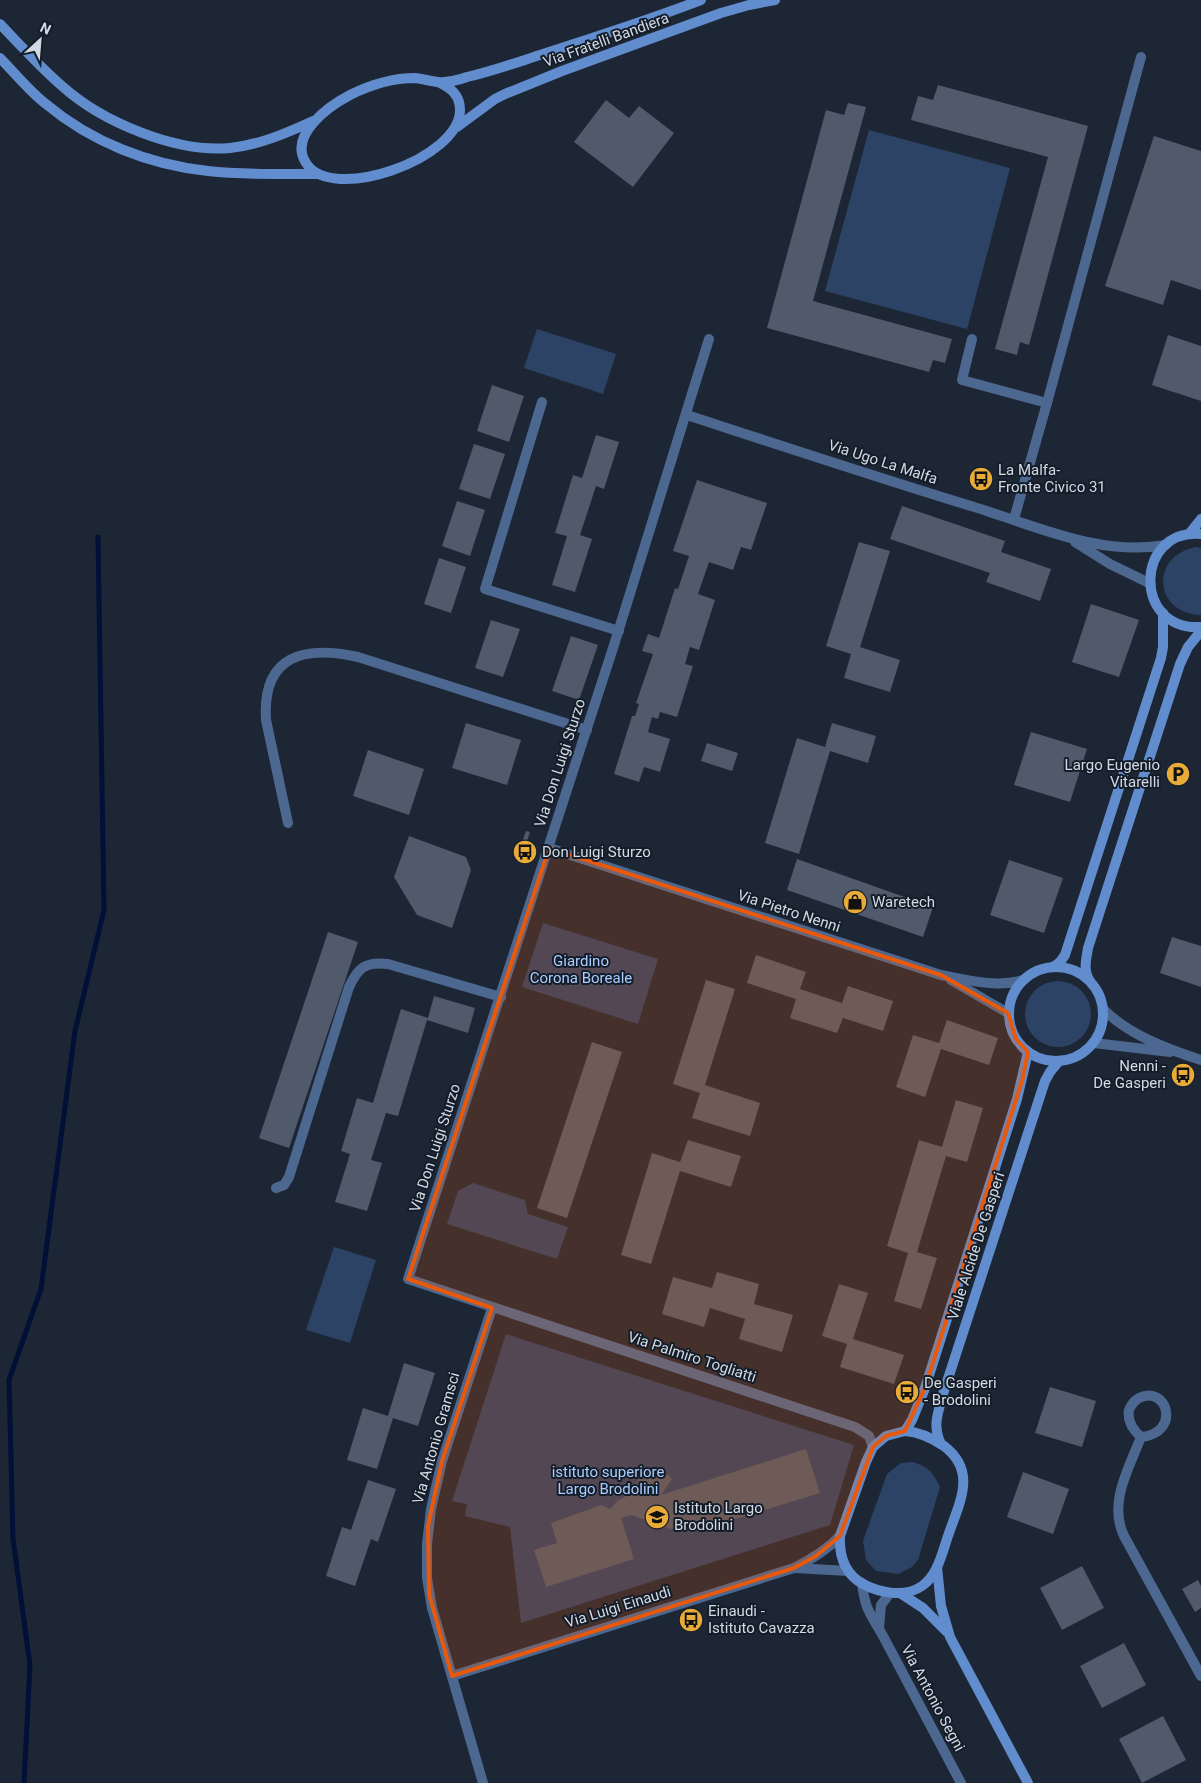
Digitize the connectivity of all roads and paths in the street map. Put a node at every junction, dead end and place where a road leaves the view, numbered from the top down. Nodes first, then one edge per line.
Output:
1 (701, 0) edge
2 (775, 0) edge
3 (0, 24) edge
4 (1141, 56) dead end
5 (0, 58) edge
6 (438, 82) junction
7 (314, 121) junction
8 (456, 128) junction
9 (318, 174) junction
10 (709, 339) dead end
11 (972, 339) dead end
12 (542, 402) dead end
13 (1047, 403) junction
14 (687, 415) junction
15 (1014, 519) junction
16 (1201, 519) edge
17 (1189, 534) junction
18 (1201, 534) edge
19 (1070, 539) junction
20 (1166, 545) junction
21 (1149, 583) junction
22 (1162, 613) junction
23 (1201, 627) edge
24 (619, 631) junction
25 (1201, 631) edge
26 (587, 730) junction
27 (288, 822) dead end
28 (548, 848) junction
29 (1054, 967) junction
30 (942, 975) junction
31 (1023, 980) junction
32 (1090, 981) junction
33 (501, 997) junction
34 (1103, 1009) junction
35 (1008, 1014) junction
36 (1094, 1043) junction
37 (1028, 1052) junction
38 (1181, 1053) junction
39 (1201, 1060) edge
40 (1059, 1061) junction
41 (276, 1188) dead end
42 (408, 1279) joint
43 (492, 1308) junction
44 (905, 1431) junction
45 (1141, 1437) dead end
46 (941, 1444) junction
47 (873, 1447) junction
48 (840, 1536) junction
49 (937, 1567) junction
50 (794, 1568) junction
51 (848, 1571) junction
52 (862, 1583) junction
53 (895, 1593) junction
54 (879, 1628) junction
55 (950, 1637) junction
56 (452, 1676) junction
57 (1201, 1676) edge
58 (483, 1783) edge
59 (961, 1783) edge
60 (1028, 1783) edge

1 - 6 street, Via Fratelli Bandiera
2 - 8 street, Via Fratelli Bandiera
3 - 7 street, Via Fratelli Bandiera
4 - 13 street
5 - 9 street, Via Fratelli Bandiera
6 - 7 street, Via Fratelli Bandiera
6 - 8 street
7 - 9 street, Via Fratelli Bandiera
8 - 9 street, Via Fratelli Bandiera
10 - 14 street, Via Don Luigi Sturzo
11 - 13 street
12 - 24 street
13 - 15 street
14 - 15 street, Via Ugo La Malfa
14 - 24 street, Via Don Luigi Sturzo
15 - 19 street, Via Ugo La Malfa
16 - 17 street
17 - 18 street
17 - 20 street
19 - 20 street, Via Ugo La Malfa
19 - 21 street, Via Ugo La Malfa
20 - 21 street
21 - 22 street
22 - 23 street
22 - 29 street
24 - 26 street, Via Don Luigi Sturzo
25 - 32 street
26 - 27 street
26 - 28 street, Via Don Luigi Sturzo
28 - 30 street, Via Pietro Nenni
28 - 33 street, Via Don Luigi Sturzo
29 - 31 street
29 - 32 street
30 - 31 street, Via Pietro Nenni
30 - 35 street
31 - 35 street
32 - 34 street
33 - 41 street
33 - 42 street, Via Don Luigi Sturzo
34 - 36 street
34 - 38 street
35 - 37 street
36 - 38 street
36 - 40 street
37 - 40 street
37 - 44 street, Viale Alcide De Gasperi
38 - 39 street
40 - 46 street, Viale Alcide De Gasperi
42 - 43 street, Via Palmiro Togliatti
43 - 47 street, Via Palmiro Togliatti
43 - 56 street, Via Antonio Gramsci
44 - 46 street
44 - 47 street
45 - 57 street
46 - 49 street
47 - 48 street
48 - 50 street, Via Luigi Einaudi
48 - 51 street
49 - 53 street
49 - 55 street
50 - 51 street, Via Luigi Einaudi
50 - 56 street, Via Luigi Einaudi
51 - 52 street
52 - 53 street
52 - 54 street, Via Antonio Segni
53 - 54 street
53 - 55 street
54 - 59 street, Via Antonio Segni
55 - 60 street
56 - 58 street, Via Antonio Gramsci

